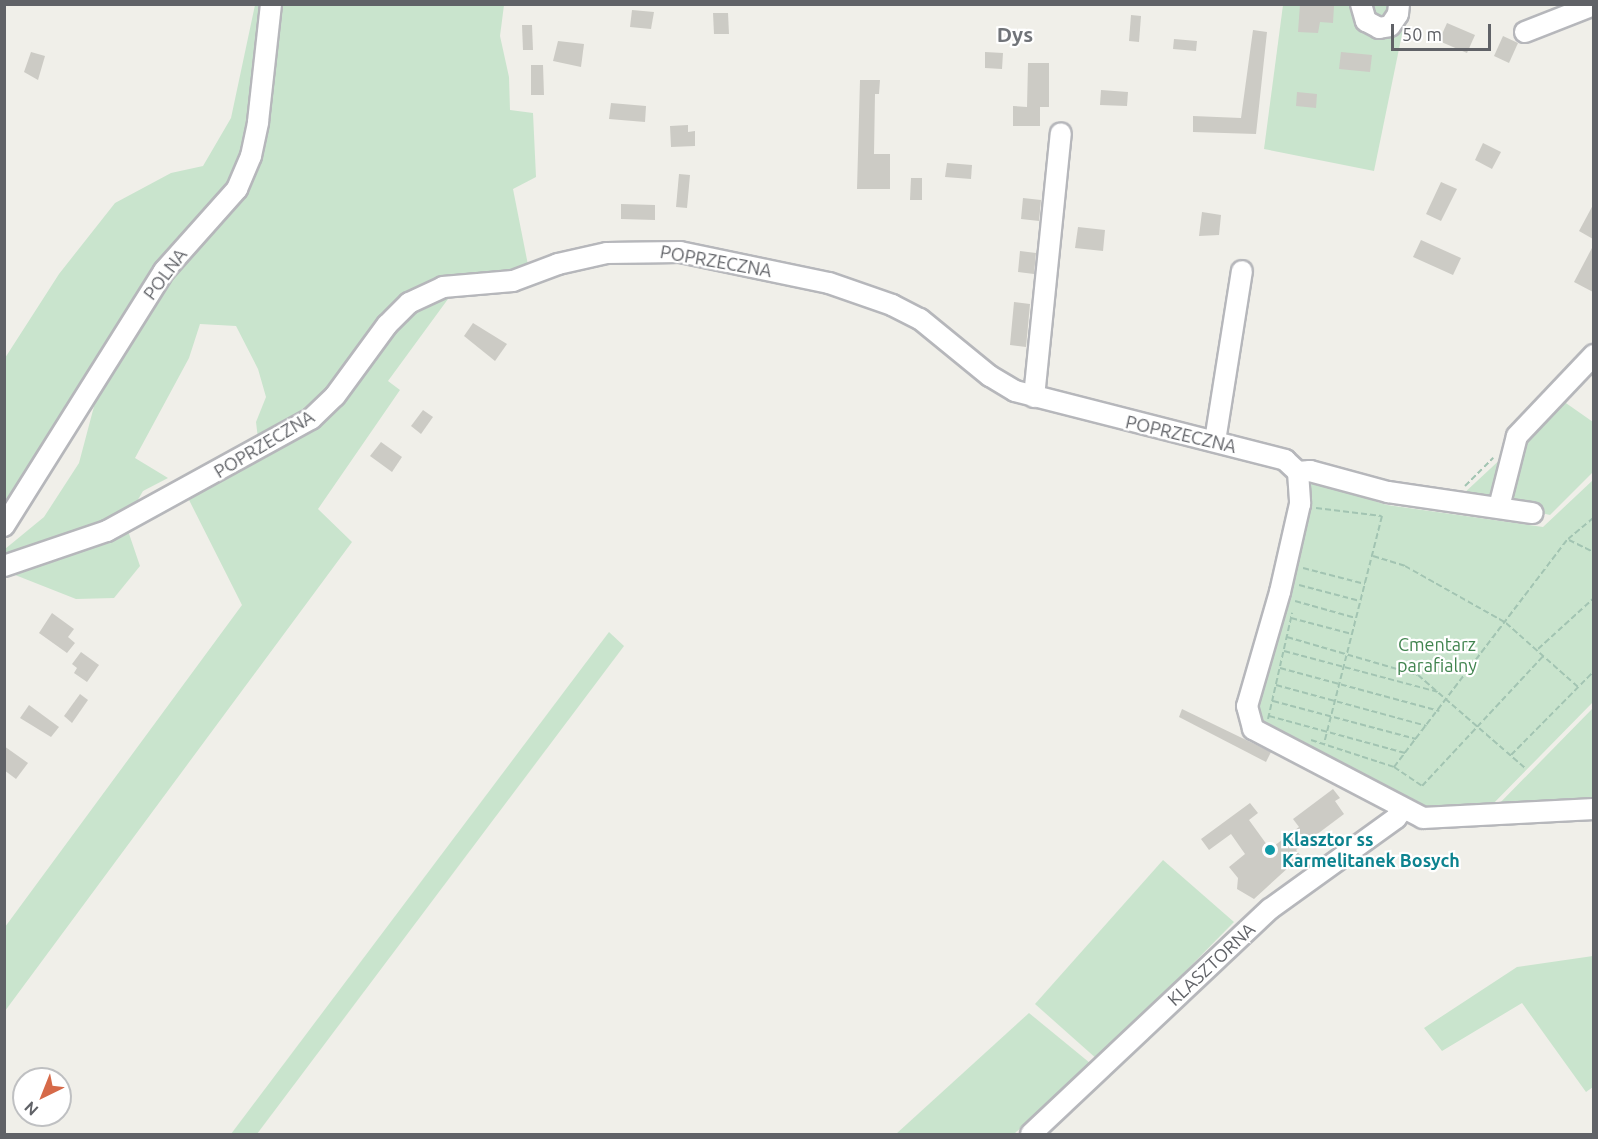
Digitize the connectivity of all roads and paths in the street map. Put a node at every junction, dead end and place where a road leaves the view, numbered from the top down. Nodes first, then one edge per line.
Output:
1 (271, 4) edge
2 (1361, 4) edge
3 (1399, 4) edge
4 (1593, 7) edge
5 (1525, 32) dead end
6 (1061, 133) dead end
7 (1242, 271) dead end
8 (1593, 355) edge
9 (1034, 397) junction
10 (1517, 436) junction
11 (1215, 441) junction
12 (1298, 472) junction
13 (1452, 500) junction
14 (1499, 507) junction
15 (1532, 513) dead end
16 (1314, 517) dead end
17 (1593, 517) edge
18 (4, 526) edge
19 (1568, 539) junction
20 (1593, 552) edge
21 (1372, 556) junction
22 (1305, 558) dead end
23 (4, 566) edge
24 (1303, 568) junction
25 (1365, 584) junction
26 (1299, 585) junction
27 (1593, 598) edge
28 (1295, 601) junction
29 (1361, 601) junction
30 (1291, 618) junction
31 (1357, 618) junction
32 (1506, 623) junction
33 (1353, 634) junction
34 (1287, 637) junction
35 (1538, 650) junction
36 (1284, 651) junction
37 (1348, 652) junction
38 (1544, 656) junction
39 (1345, 666) junction
40 (1280, 668) junction
41 (1593, 671) edge
42 (1340, 683) junction
43 (1276, 685) junction
44 (1578, 687) junction
45 (1438, 693) junction
46 (1447, 700) junction
47 (1273, 701) junction
48 (1336, 701) junction
49 (1439, 711) junction
50 (1269, 716) junction
51 (1331, 717) junction
52 (1267, 726) dead end
53 (1426, 726) junction
54 (1478, 727) junction
55 (1327, 731) junction
56 (1301, 737) dead end
57 (1416, 739) junction
58 (1324, 744) junction
59 (1405, 753) junction
60 (1511, 755) junction
61 (1394, 767) junction
62 (1526, 769) dead end
63 (1403, 808) junction
64 (1593, 809) edge
65 (1031, 1134) edge

1 - 18 street, POLNA
2 - 3 street
4 - 5 street
6 - 9 street
7 - 11 street
8 - 10 street
9 - 11 street, POPRZECZNA
9 - 23 street, POPRZECZNA
10 - 13 path
10 - 14 street
11 - 12 street, POPRZECZNA
12 - 13 street
12 - 63 street
13 - 14 street
14 - 15 street
16 - 21 path
17 - 19 path
19 - 20 path
19 - 32 path
21 - 25 path
21 - 32 path
22 - 24 path
24 - 25 path
24 - 26 path
25 - 29 path
26 - 28 path
26 - 29 path
27 - 35 path
28 - 30 path
28 - 31 path
29 - 31 path
30 - 33 path
30 - 34 path
31 - 33 path
32 - 35 path
32 - 46 path
33 - 37 path
34 - 36 path
34 - 37 path
35 - 38 path
36 - 39 path
36 - 40 path
37 - 39 path
37 - 45 path
38 - 44 path
38 - 54 path
39 - 42 path
39 - 45 path
40 - 42 path
40 - 43 path
41 - 44 path
42 - 48 path
42 - 49 path
43 - 47 path
43 - 48 path
44 - 60 path
45 - 46 path
46 - 49 path
46 - 54 path
47 - 50 path
47 - 51 path
48 - 51 path
48 - 53 path
49 - 53 path
50 - 52 path
50 - 55 path
51 - 55 path
51 - 57 path
53 - 57 path
54 - 60 path
54 - 61 path
55 - 58 path
55 - 59 path
56 - 58 path
57 - 59 path
58 - 61 path
59 - 61 path
60 - 62 path
63 - 64 street
63 - 65 street, KLASZTORNA

